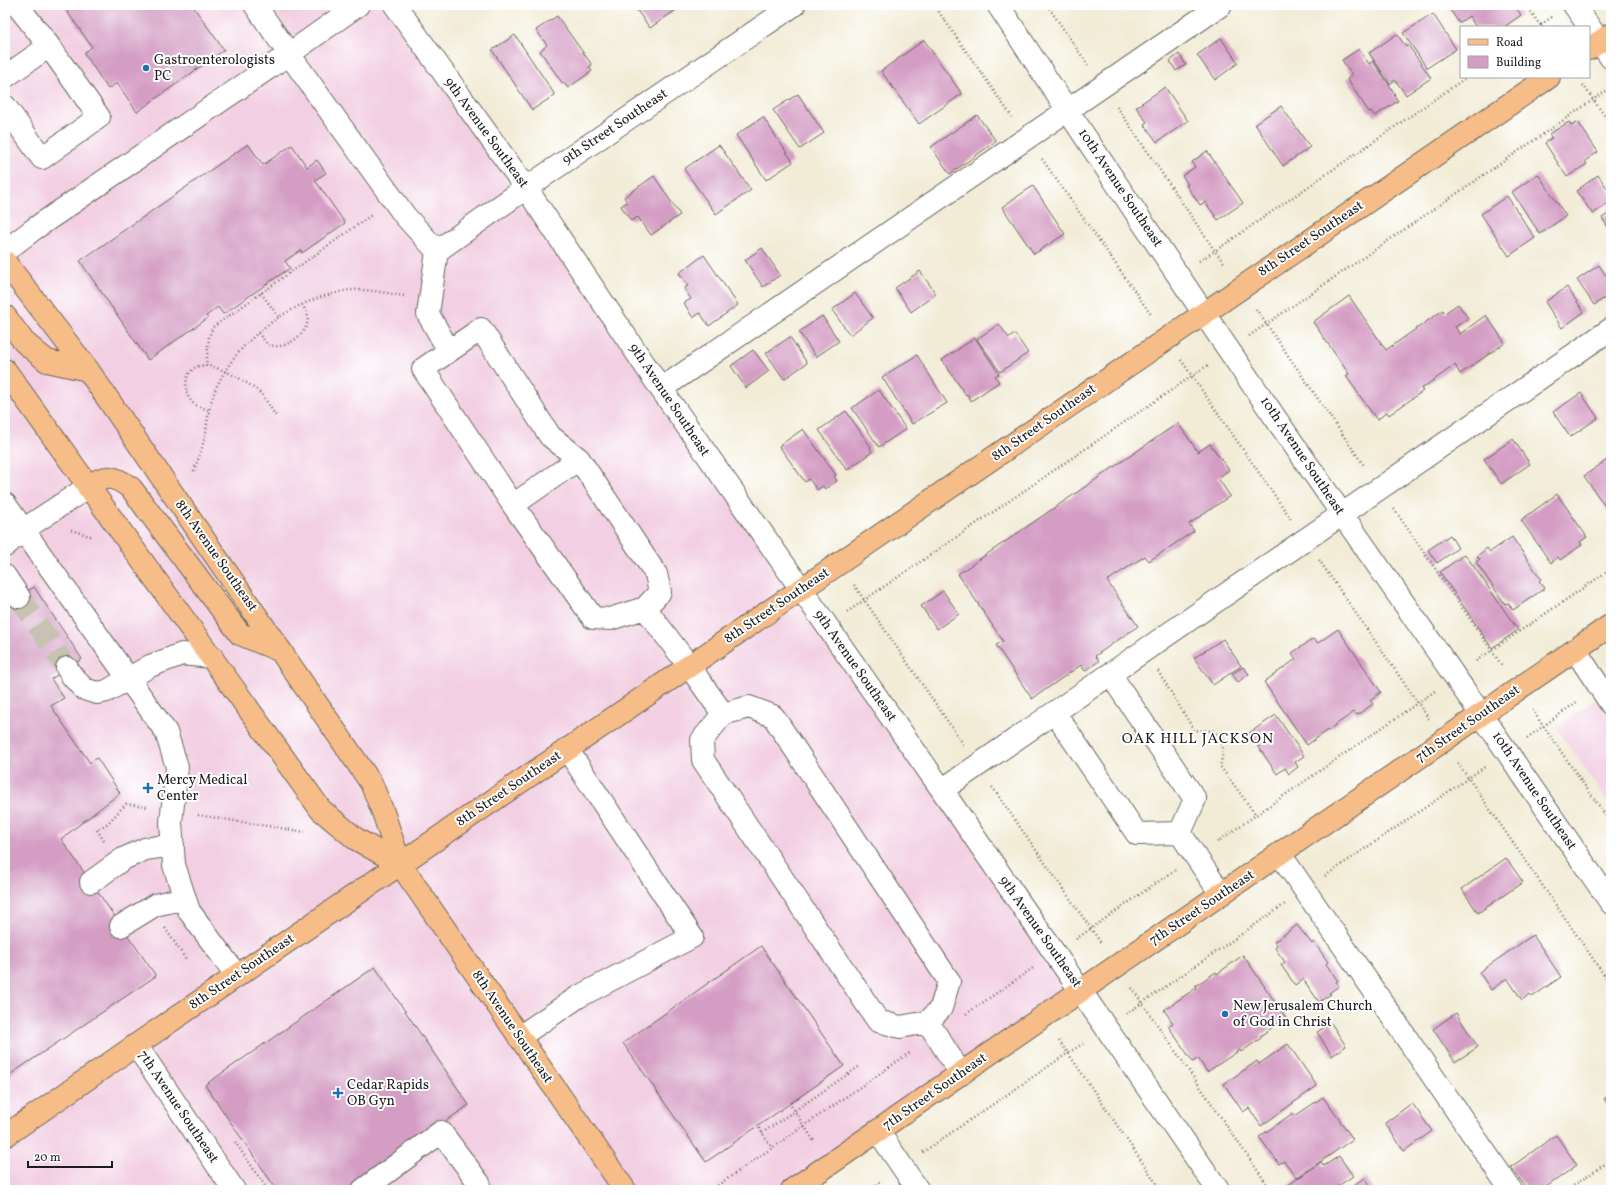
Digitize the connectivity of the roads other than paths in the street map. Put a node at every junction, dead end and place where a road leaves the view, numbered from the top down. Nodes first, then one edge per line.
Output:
1 (17, 5) edge
2 (255, 5) edge
3 (358, 5) edge
4 (395, 5) edge
5 (794, 5) edge
6 (998, 5) edge
7 (1221, 5) edge
8 (1574, 5) edge
9 (1589, 26) edge
10 (1590, 28) edge
11 (49, 46) junction
12 (1603, 46) edge
13 (289, 54) junction
14 (5, 77) edge
15 (1548, 78) edge
16 (5, 106) edge
17 (1068, 110) junction
18 (526, 188) junction
19 (5, 251) edge
20 (437, 251) junction
21 (5, 262) edge
22 (1204, 312) junction
23 (5, 316) edge
24 (1611, 329) edge
25 (449, 351) junction
26 (5, 370) edge
27 (88, 370) junction
28 (661, 389) junction
29 (579, 459) junction
30 (88, 487) junction
31 (5, 504) edge
32 (513, 505) junction
33 (1342, 515) junction
34 (23, 530) junction
35 (5, 546) edge
36 (5, 576) edge
37 (801, 590) junction
38 (19, 597) tunnel mouth
39 (644, 608) junction
40 (1611, 625) edge
41 (1574, 650) junction
42 (281, 651) junction
43 (212, 657) junction
44 (689, 666) junction
45 (67, 668) tunnel mouth
46 (1110, 674) junction
47 (129, 680) junction
48 (1607, 697) edge
49 (1055, 713) junction
50 (723, 714) junction
51 (1482, 714) junction
52 (567, 749) junction
53 (942, 790) junction
54 (1180, 833) junction
55 (172, 845) junction
56 (1280, 854) junction
57 (400, 864) junction
58 (91, 882) dead end
59 (1221, 894) junction
60 (185, 898) junction
61 (1611, 903) edge
62 (121, 926) dead end
63 (237, 976) junction
64 (1081, 991) junction
65 (932, 1028) junction
66 (519, 1037) junction
67 (136, 1045) junction
68 (961, 1074) junction
69 (878, 1131) junction
70 (5, 1136) edge
71 (479, 1182) dead end
72 (234, 1190) edge
73 (363, 1190) edge
74 (625, 1190) edge
75 (792, 1190) edge
76 (918, 1190) edge
77 (1218, 1190) edge
78 (1511, 1190) edge

1 - 11 street
2 - 13 street
3 - 13 street
4 - 18 street, 9th Avenue Southeast
5 - 18 street, 9th Street Southeast
6 - 17 street, 10th Avenue Southeast
7 - 17 street
8 - 9 street
10 - 12 street
11 - 14 street
11 - 16 street
13 - 19 street
13 - 20 street
15 - 22 main road, 8th Street Southeast
17 - 22 street, 10th Avenue Southeast
17 - 28 street
18 - 20 street, 9th Street Southeast
18 - 28 street, 9th Avenue Southeast
20 - 25 street
21 - 27 main road, 8th Avenue Southeast
22 - 33 street, 10th Avenue Southeast
22 - 37 main road, 8th Street Southeast
23 - 27 main road
24 - 33 street
25 - 29 street
25 - 32 street
26 - 30 main road, 8th Avenue Southeast
27 - 42 main road, 8th Avenue Southeast
28 - 37 street, 9th Avenue Southeast
29 - 32 street
29 - 39 street
30 - 34 street
30 - 42 main road
30 - 43 main road, 8th Avenue Southeast
31 - 34 street
32 - 39 street
33 - 46 street
33 - 51 street, 10th Avenue Southeast
34 - 35 street
34 - 47 street
36 - 38 street
37 - 44 main road, 8th Street Southeast
37 - 53 street, 9th Avenue Southeast
39 - 44 street
40 - 41 main road, 7th Street Southeast
41 - 48 street
41 - 51 main road, 7th Street Southeast
42 - 57 main road, 8th Avenue Southeast
43 - 47 street
43 - 57 main road, 8th Avenue Southeast
44 - 50 street
44 - 52 main road, 8th Street Southeast
45 - 47 street
46 - 49 street
46 - 54 street
47 - 55 street
49 - 53 street
49 - 54 street
50 - 65 street
50 - 65 street
51 - 56 main road, 7th Street Southeast
51 - 61 street, 10th Avenue Southeast
52 - 57 main road, 8th Street Southeast
52 - 66 street
53 - 64 street, 9th Avenue Southeast
54 - 59 street
55 - 58 street
55 - 60 street
56 - 59 main road, 7th Street Southeast
56 - 78 street
57 - 63 main road, 8th Street Southeast
57 - 66 main road, 8th Avenue Southeast
59 - 64 main road, 7th Street Southeast
60 - 62 street
60 - 63 street
63 - 67 main road, 8th Street Southeast
64 - 68 main road, 7th Street Southeast
64 - 77 street, 9th Avenue Southeast
65 - 68 street
66 - 74 main road, 8th Avenue Southeast
67 - 70 main road, 8th Street Southeast
67 - 72 street, 7th Avenue Southeast
68 - 69 main road, 7th Street Southeast
69 - 75 main road, 7th Street Southeast
69 - 76 street
71 - 73 street

